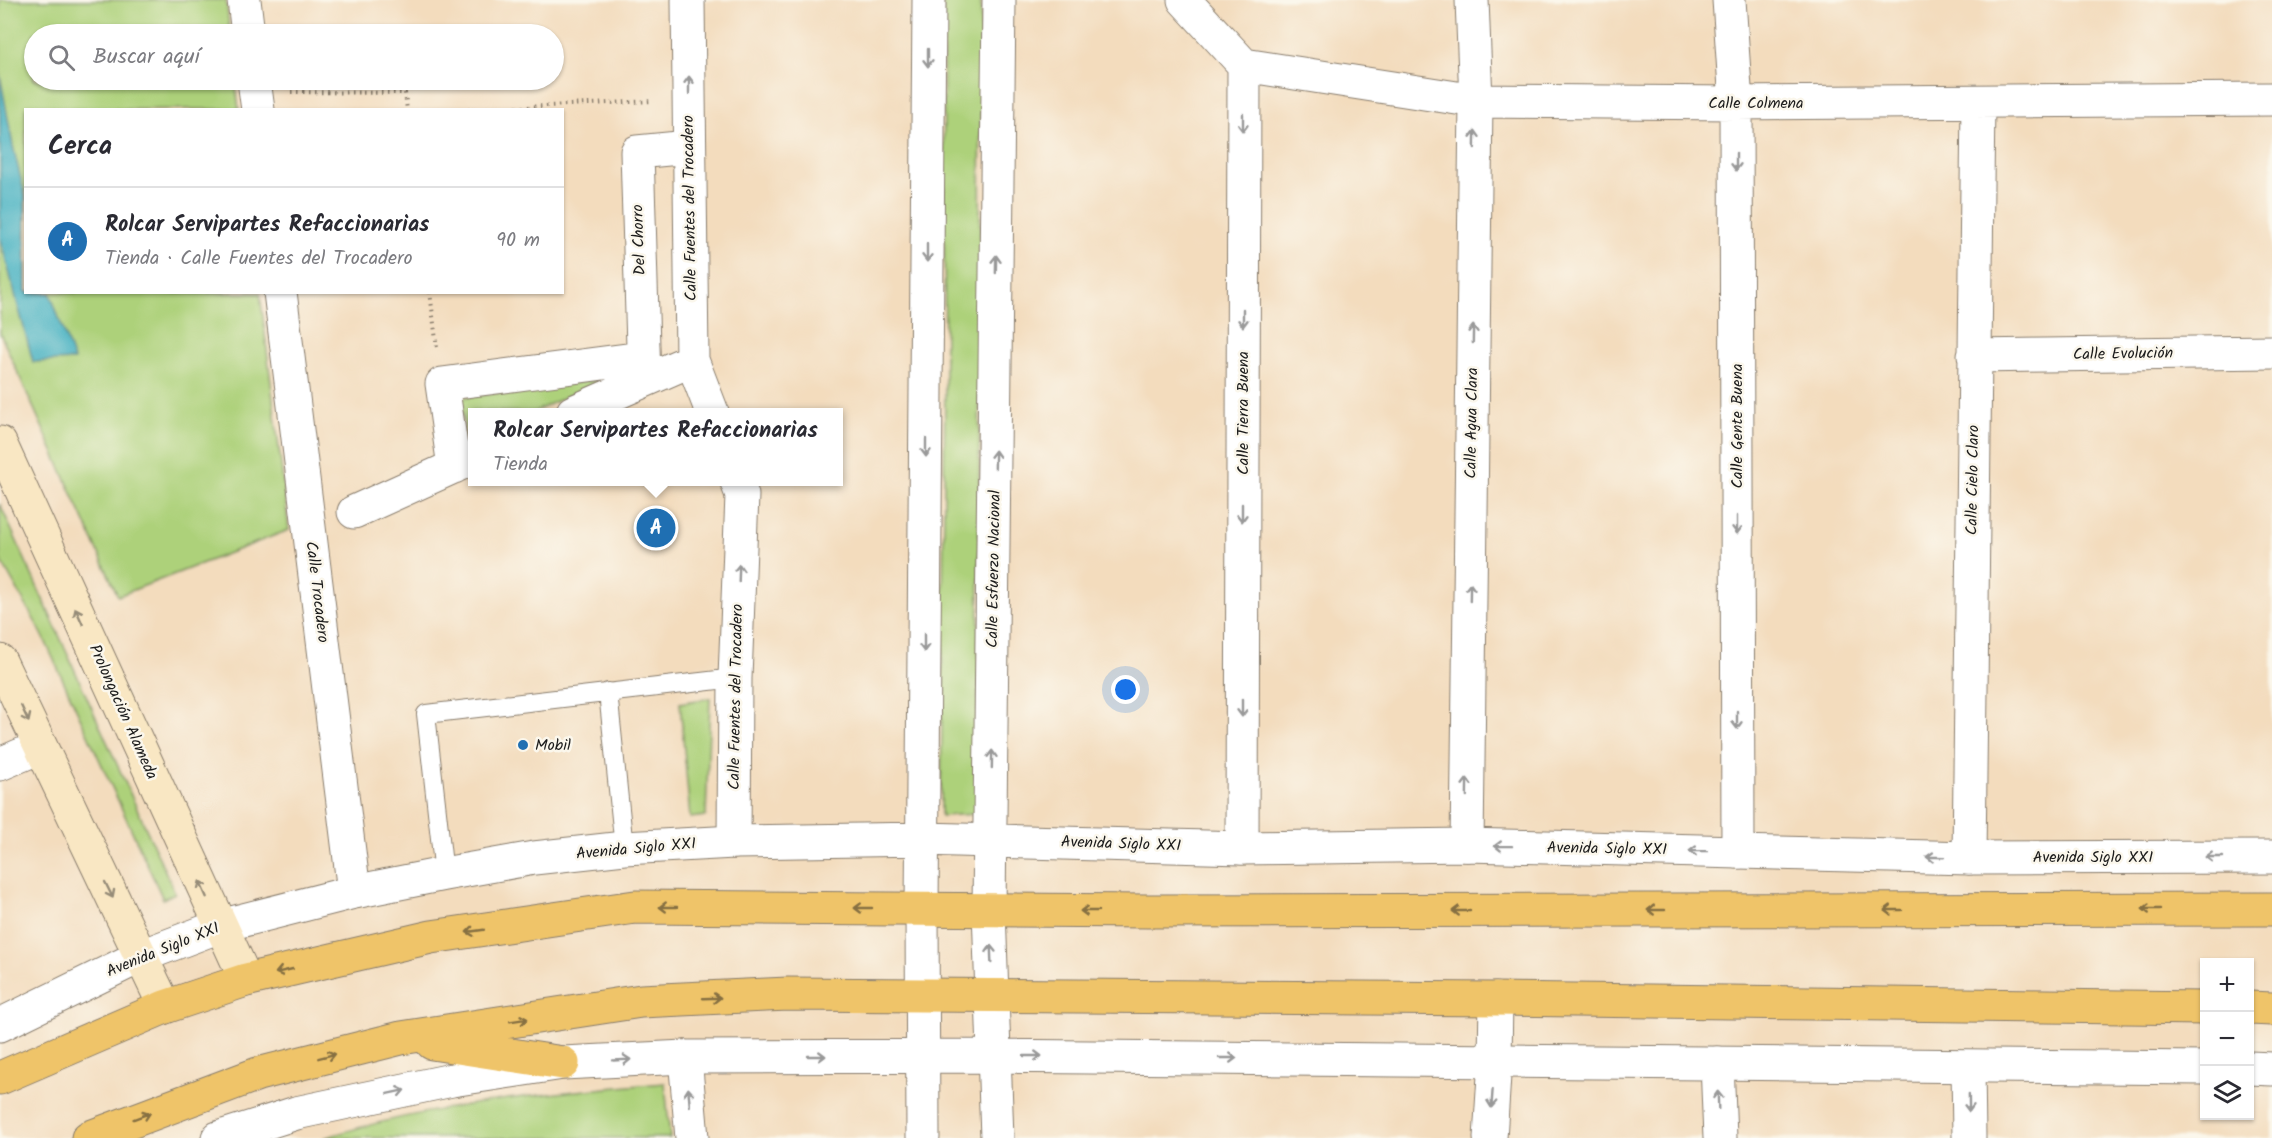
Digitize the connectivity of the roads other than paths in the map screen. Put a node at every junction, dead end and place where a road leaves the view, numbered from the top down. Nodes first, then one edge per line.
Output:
1 (244, 0) edge
2 (688, 0) edge
3 (929, 0) edge
4 (999, 0) edge
5 (1184, 0) edge
6 (1472, 0) edge
7 (1729, 0) edge
8 (247, 24) edge
9 (1244, 65) junction
10 (255, 90) edge
11 (2272, 99) edge
12 (1476, 101) junction
13 (1978, 102) junction
14 (1736, 104) junction
15 (258, 108) edge
16 (689, 147) junction
17 (280, 294) edge
18 (2272, 352) edge
19 (1974, 356) junction
20 (692, 360) junction
21 (643, 369) junction
22 (580, 408) edge
23 (710, 408) edge
24 (0, 443) edge
25 (463, 463) edge
26 (739, 486) edge
27 (354, 512) dead end
28 (0, 661) edge
29 (735, 678) junction
30 (608, 692) junction
31 (40, 747) junction
32 (0, 764) edge
33 (923, 838) junction
34 (991, 839) junction
35 (734, 842) junction
36 (1467, 845) junction
37 (624, 848) junction
38 (1242, 848) junction
39 (1738, 852) junction
40 (2272, 856) edge
41 (1970, 858) junction
42 (444, 874) junction
43 (354, 892) junction
44 (922, 909) junction
45 (2272, 909) edge
46 (989, 910) junction
47 (220, 926) junction
48 (141, 956) junction
49 (246, 980) junction
50 (923, 995) junction
51 (993, 996) junction
52 (1496, 999) junction
53 (165, 1007) junction
54 (2200, 1008) edge
55 (2254, 1008) edge
56 (2272, 1009) edge
57 (0, 1025) edge
58 (401, 1038) junction
59 (922, 1056) junction
60 (993, 1056) junction
61 (685, 1057) junction
62 (1495, 1060) junction
63 (1717, 1062) junction
64 (563, 1064) junction
65 (1968, 1067) junction
66 (2200, 1068) edge
67 (2254, 1068) edge
68 (2272, 1069) edge
69 (0, 1078) edge
70 (93, 1136) edge
71 (218, 1138) edge
72 (692, 1138) edge
73 (923, 1138) edge
74 (997, 1138) edge
75 (1490, 1138) edge
76 (1720, 1138) edge
77 (1969, 1138) edge

1 - 8 street
16 -> 2 street, Calle Fuentes del Trocadero
3 -> 33 street
34 -> 4 street, Calle Esfuerzo Nacional
5 - 9 street
6 - 12 street, Calle Agua Clara
7 - 14 street, Calle Gente Buena
9 - 12 street, Calle Colmena
9 -> 38 street, Calle Tierra Buena
10 - 15 street
11 - 13 street, Calle Colmena
12 - 14 street, Calle Colmena
36 -> 12 street, Calle Agua Clara
13 - 14 street, Calle Colmena
13 - 19 street, Calle Cielo Claro
14 -> 39 street, Calle Gente Buena
16 - 20 street, Calle Fuentes del Trocadero
16 - 21 street, Del Chorro
17 - 43 street, Calle Trocadero
18 - 19 street, Calle Evolución
19 - 41 street, Calle Cielo Claro
20 - 21 street
20 - 23 street, Calle Fuentes del Trocadero
21 - 22 street
21 - 25 street
47 -> 24 main road, Prolongación Alameda
25 - 27 street
29 -> 26 street, Calle Fuentes del Trocadero
28 -> 31 main road
29 - 30 lane
29 - 35 street, Calle Fuentes del Trocadero
30 - 37 lane
30 - 42 lane
31 - 32 street
31 -> 48 main road
33 - 34 street, Avenida Siglo XXI
33 - 35 street, Avenida Siglo XXI
33 - 44 street
34 - 38 street, Avenida Siglo XXI
34 - 46 street, Calle Esfuerzo Nacional
35 - 37 street, Avenida Siglo XXI
36 - 38 street, Avenida Siglo XXI
39 -> 36 street, Avenida Siglo XXI
37 - 42 street, Avenida Siglo XXI
41 -> 39 street, Avenida Siglo XXI
40 -> 41 street, Avenida Siglo XXI
42 - 43 street, Avenida Siglo XXI
43 - 47 street, Avenida Siglo XXI
44 - 46 highway
44 -> 49 highway
44 - 50 street
45 -> 46 highway
51 -> 46 street, Calle Esfuerzo Nacional
47 - 48 street, Avenida Siglo XXI
47 - 49 main road, Prolongación Alameda
48 - 53 main road
48 - 57 street, Avenida Siglo XXI
49 - 53 highway
50 - 51 highway
58 -> 50 highway
50 - 59 street
51 - 52 highway
51 - 60 street, Calle Esfuerzo Nacional
52 - 54 highway
52 - 62 street
53 - 69 highway
55 - 56 highway
58 - 64 highway
70 -> 58 highway
59 - 60 street
61 -> 59 street
59 - 73 street
60 -> 62 street
60 - 74 street, Calle Esfuerzo Nacional
64 -> 61 street
72 -> 61 street
62 - 63 street
62 -> 75 street
63 - 65 street
76 -> 63 street
71 -> 64 street
65 - 66 street
65 -> 77 street
67 - 68 street

